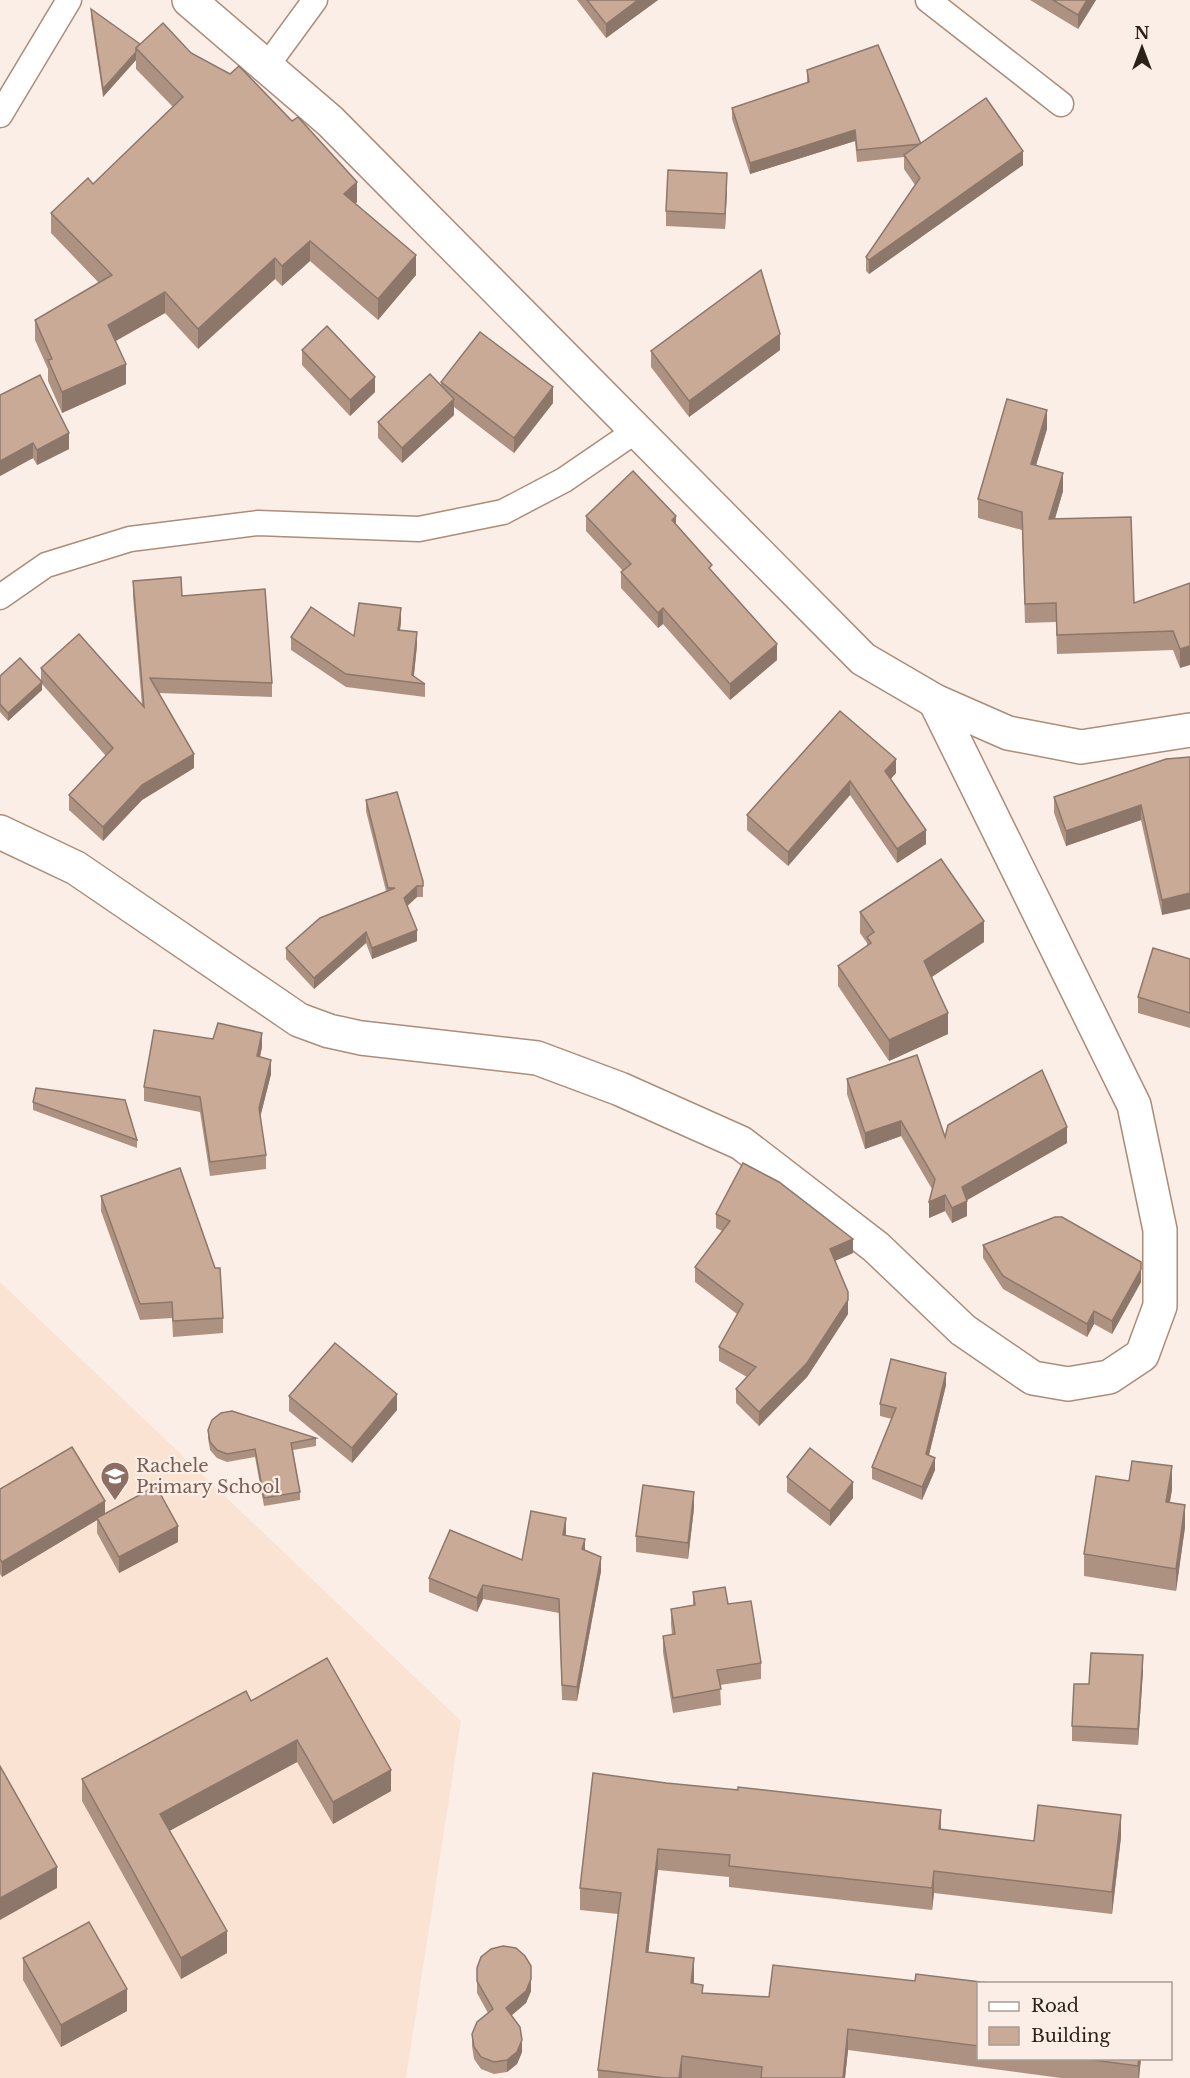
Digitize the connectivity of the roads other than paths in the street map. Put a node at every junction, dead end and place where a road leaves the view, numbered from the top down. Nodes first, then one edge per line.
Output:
1 (69, 0) edge
2 (189, 0) edge
3 (315, 0) edge
4 (928, 0) edge
5 (266, 67) junction
6 (1061, 104) dead end
7 (0, 115) edge
8 (637, 430) junction
9 (0, 597) edge
10 (935, 701) junction
11 (1190, 729) edge
12 (0, 832) edge

1 - 7 lane
2 - 5 street
3 - 5 lane
4 - 6 lane
5 - 8 street
8 - 9 lane
8 - 10 street
10 - 11 street
10 - 12 street

